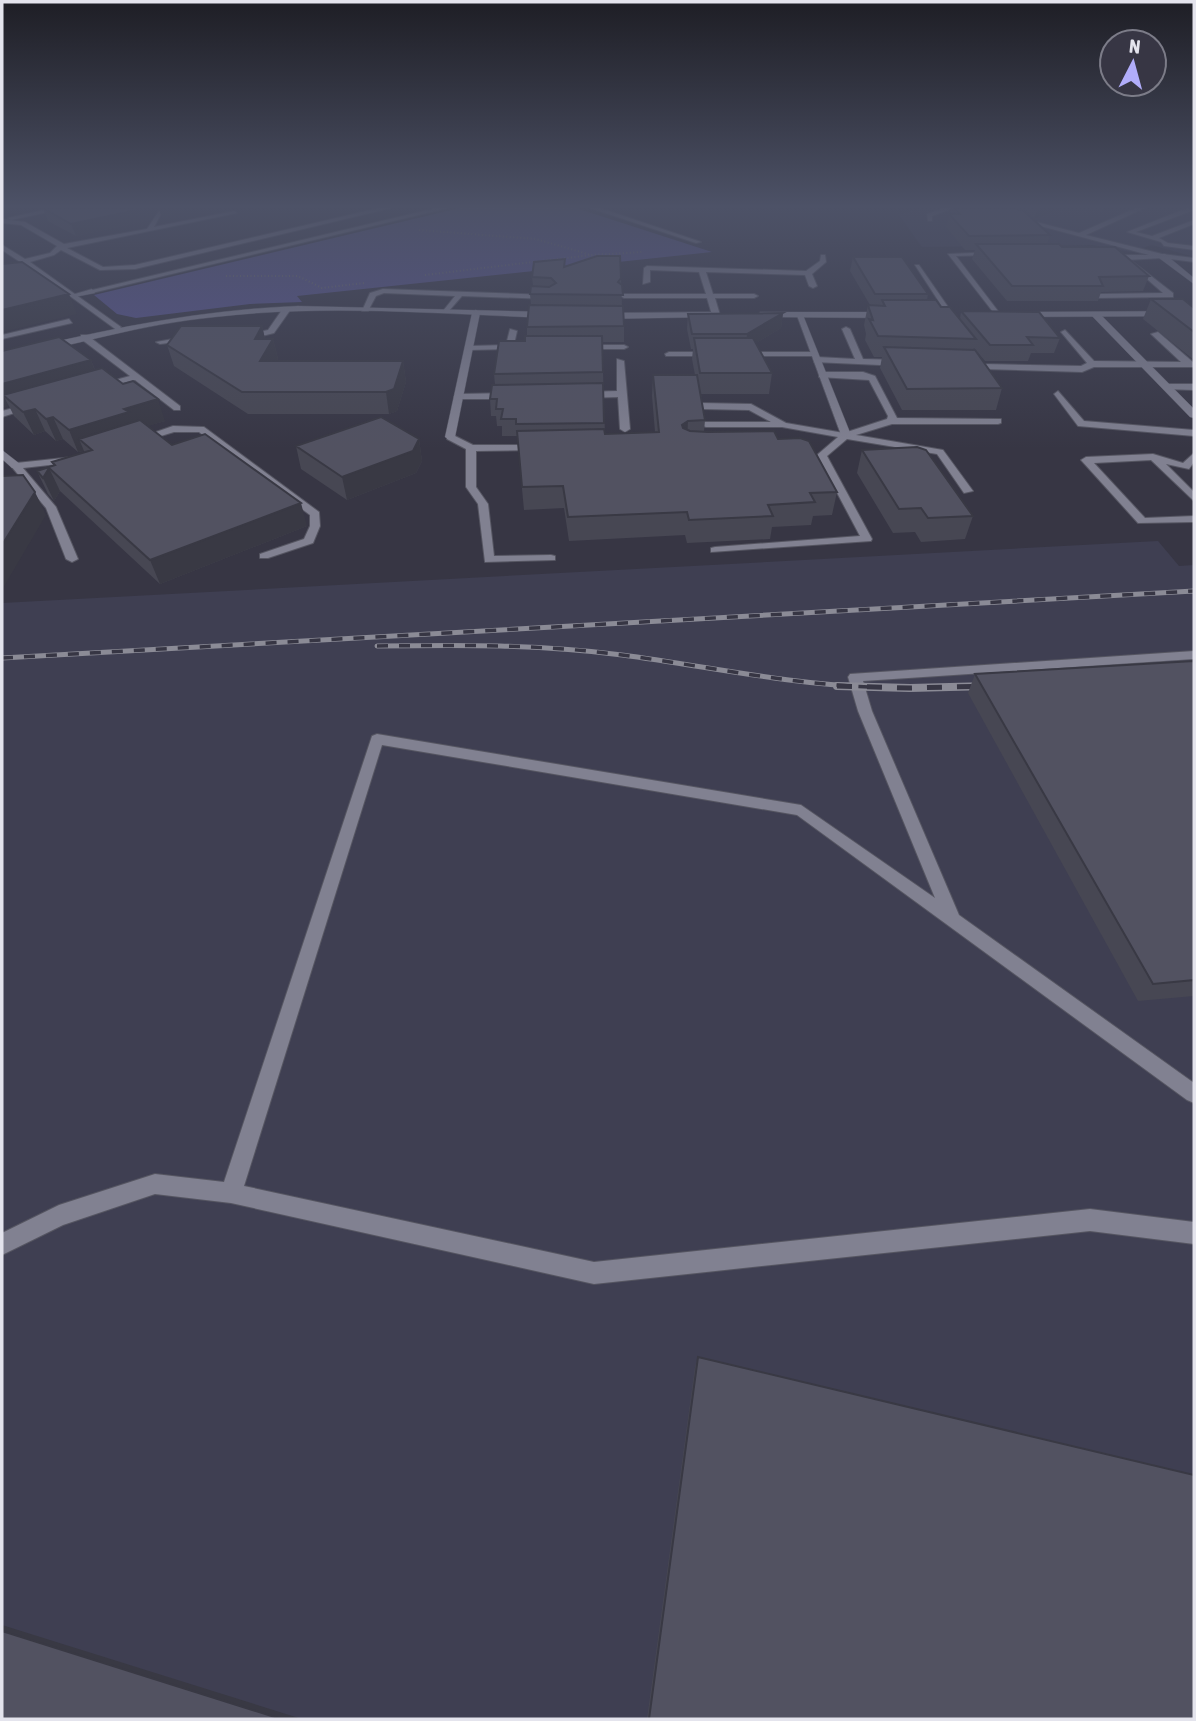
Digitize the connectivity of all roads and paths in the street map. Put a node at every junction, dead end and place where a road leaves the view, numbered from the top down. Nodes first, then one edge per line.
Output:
1 (65, 288) edge
2 (103, 288) edge
3 (708, 288) edge
4 (931, 288) edge
5 (977, 288) edge
6 (1162, 288) edge
7 (92, 291) joint
8 (460, 294) junction
9 (75, 295) junction
10 (551, 296) edge
11 (624, 296) edge
12 (754, 296) dead end
13 (1098, 296) edge
14 (711, 297) junction
15 (287, 309) junction
16 (365, 309) junction
17 (447, 311) junction
18 (476, 313) junction
19 (1096, 314) junction
20 (1194, 314) edge
21 (730, 315) edge
22 (744, 315) edge
23 (799, 315) junction
24 (904, 315) edge
25 (964, 315) edge
26 (986, 315) edge
27 (997, 315) junction
28 (562, 316) edge
29 (590, 316) edge
30 (716, 316) junction
31 (948, 317) joint
32 (69, 321) edge
33 (35, 329) junction
34 (118, 329) junction
35 (846, 329) dead end
36 (513, 331) dead end
37 (1065, 332) dead end
38 (1155, 334) dead end
39 (232, 336) edge
40 (2, 337) edge
41 (84, 337) junction
42 (197, 338) edge
43 (160, 342) dead end
44 (965, 344) edge
45 (49, 346) junction
46 (510, 347) junction
47 (521, 347) edge
48 (570, 347) edge
49 (624, 347) edge
50 (469, 348) junction
51 (669, 354) dead end
52 (722, 354) edge
53 (735, 354) edge
54 (815, 357) junction
55 (2, 358) edge
56 (620, 361) dead end
57 (860, 361) junction
58 (914, 363) edge
59 (1092, 364) junction
60 (968, 365) edge
61 (1145, 365) junction
62 (1192, 365) edge
63 (982, 366) junction
64 (822, 375) junction
65 (135, 377) junction
66 (1167, 387) junction
67 (1194, 387) edge
68 (87, 390) edge
69 (622, 394) junction
70 (1058, 394) dead end
71 (568, 395) edge
72 (527, 396) edge
73 (458, 397) junction
74 (39, 404) edge
75 (701, 406) edge
76 (177, 408) dead end
77 (2, 414) edge
78 (1194, 415) edge
79 (891, 421) junction
80 (998, 421) dead end
81 (706, 424) edge
82 (783, 425) junction
83 (625, 429) dead end
84 (1194, 433) edge
85 (846, 435) junction
86 (450, 437) joint
87 (121, 445) edge
88 (555, 447) edge
89 (471, 448) junction
90 (2, 454) edge
91 (89, 455) edge
92 (1194, 456) edge
93 (1153, 457) junction
94 (16, 466) junction
95 (968, 491) dead end
96 (1194, 498) edge
97 (1194, 519) edge
98 (715, 550) dead end
99 (264, 556) dead end
100 (551, 558) dead end
101 (72, 559) dead end
102 (1194, 655) edge
103 (952, 919) junction
104 (1194, 1094) edge
105 (231, 1193) junction
106 (1194, 1233) edge
107 (2, 1244) edge

1 - 9 lane
2 - 7 lane
3 - 14 lane
4 - 31 lane
5 - 27 lane
6 - 13 lane
7 - 9 main road
8 - 10 lane
8 - 16 lane
8 - 17 lane
9 - 34 lane
11 - 14 lane
12 - 14 lane
14 - 30 lane
15 - 16 main road
15 - 34 main road
15 - 39 lane
16 - 17 main road
17 - 18 main road
18 - 28 main road
18 - 50 main road
19 - 20 main road
19 - 27 main road
19 - 61 main road
21 - 30 main road
22 - 23 main road
23 - 24 main road
23 - 54 main road
25 - 31 main road
26 - 27 main road
29 - 30 main road
32 - 33 lane
33 - 40 lane
33 - 45 lane
34 - 41 main road
35 - 57 lane
36 - 46 lane
37 - 59 lane
38 - 62 lane
41 - 45 main road
41 - 65 lane
42 - 43 lane
44 - 63 lane
45 - 55 main road
46 - 47 lane
46 - 50 lane
48 - 49 lane
50 - 73 main road
51 - 52 lane
53 - 54 lane
54 - 57 lane
54 - 64 main road
56 - 69 lane
57 - 58 lane
59 - 61 lane
59 - 63 lane
60 - 63 lane
61 - 62 lane
61 - 66 main road
64 - 79 lane
64 - 85 main road
65 - 68 lane
65 - 76 lane
66 - 67 lane
66 - 78 main road
69 - 71 lane
69 - 83 lane
70 - 84 lane
72 - 73 lane
73 - 86 main road
74 - 77 lane
75 - 82 lane
79 - 80 lane
79 - 85 lane
81 - 82 lane
82 - 85 lane
85 - 95 lane
85 - 98 lane
86 - 89 lane
87 - 99 lane
88 - 89 lane
89 - 100 lane
90 - 94 main road
91 - 94 lane
92 - 93 lane
93 - 96 lane
93 - 97 lane
94 - 101 lane
102 - 103 lane
103 - 104 lane
103 - 105 lane
105 - 106 lane
105 - 107 lane

